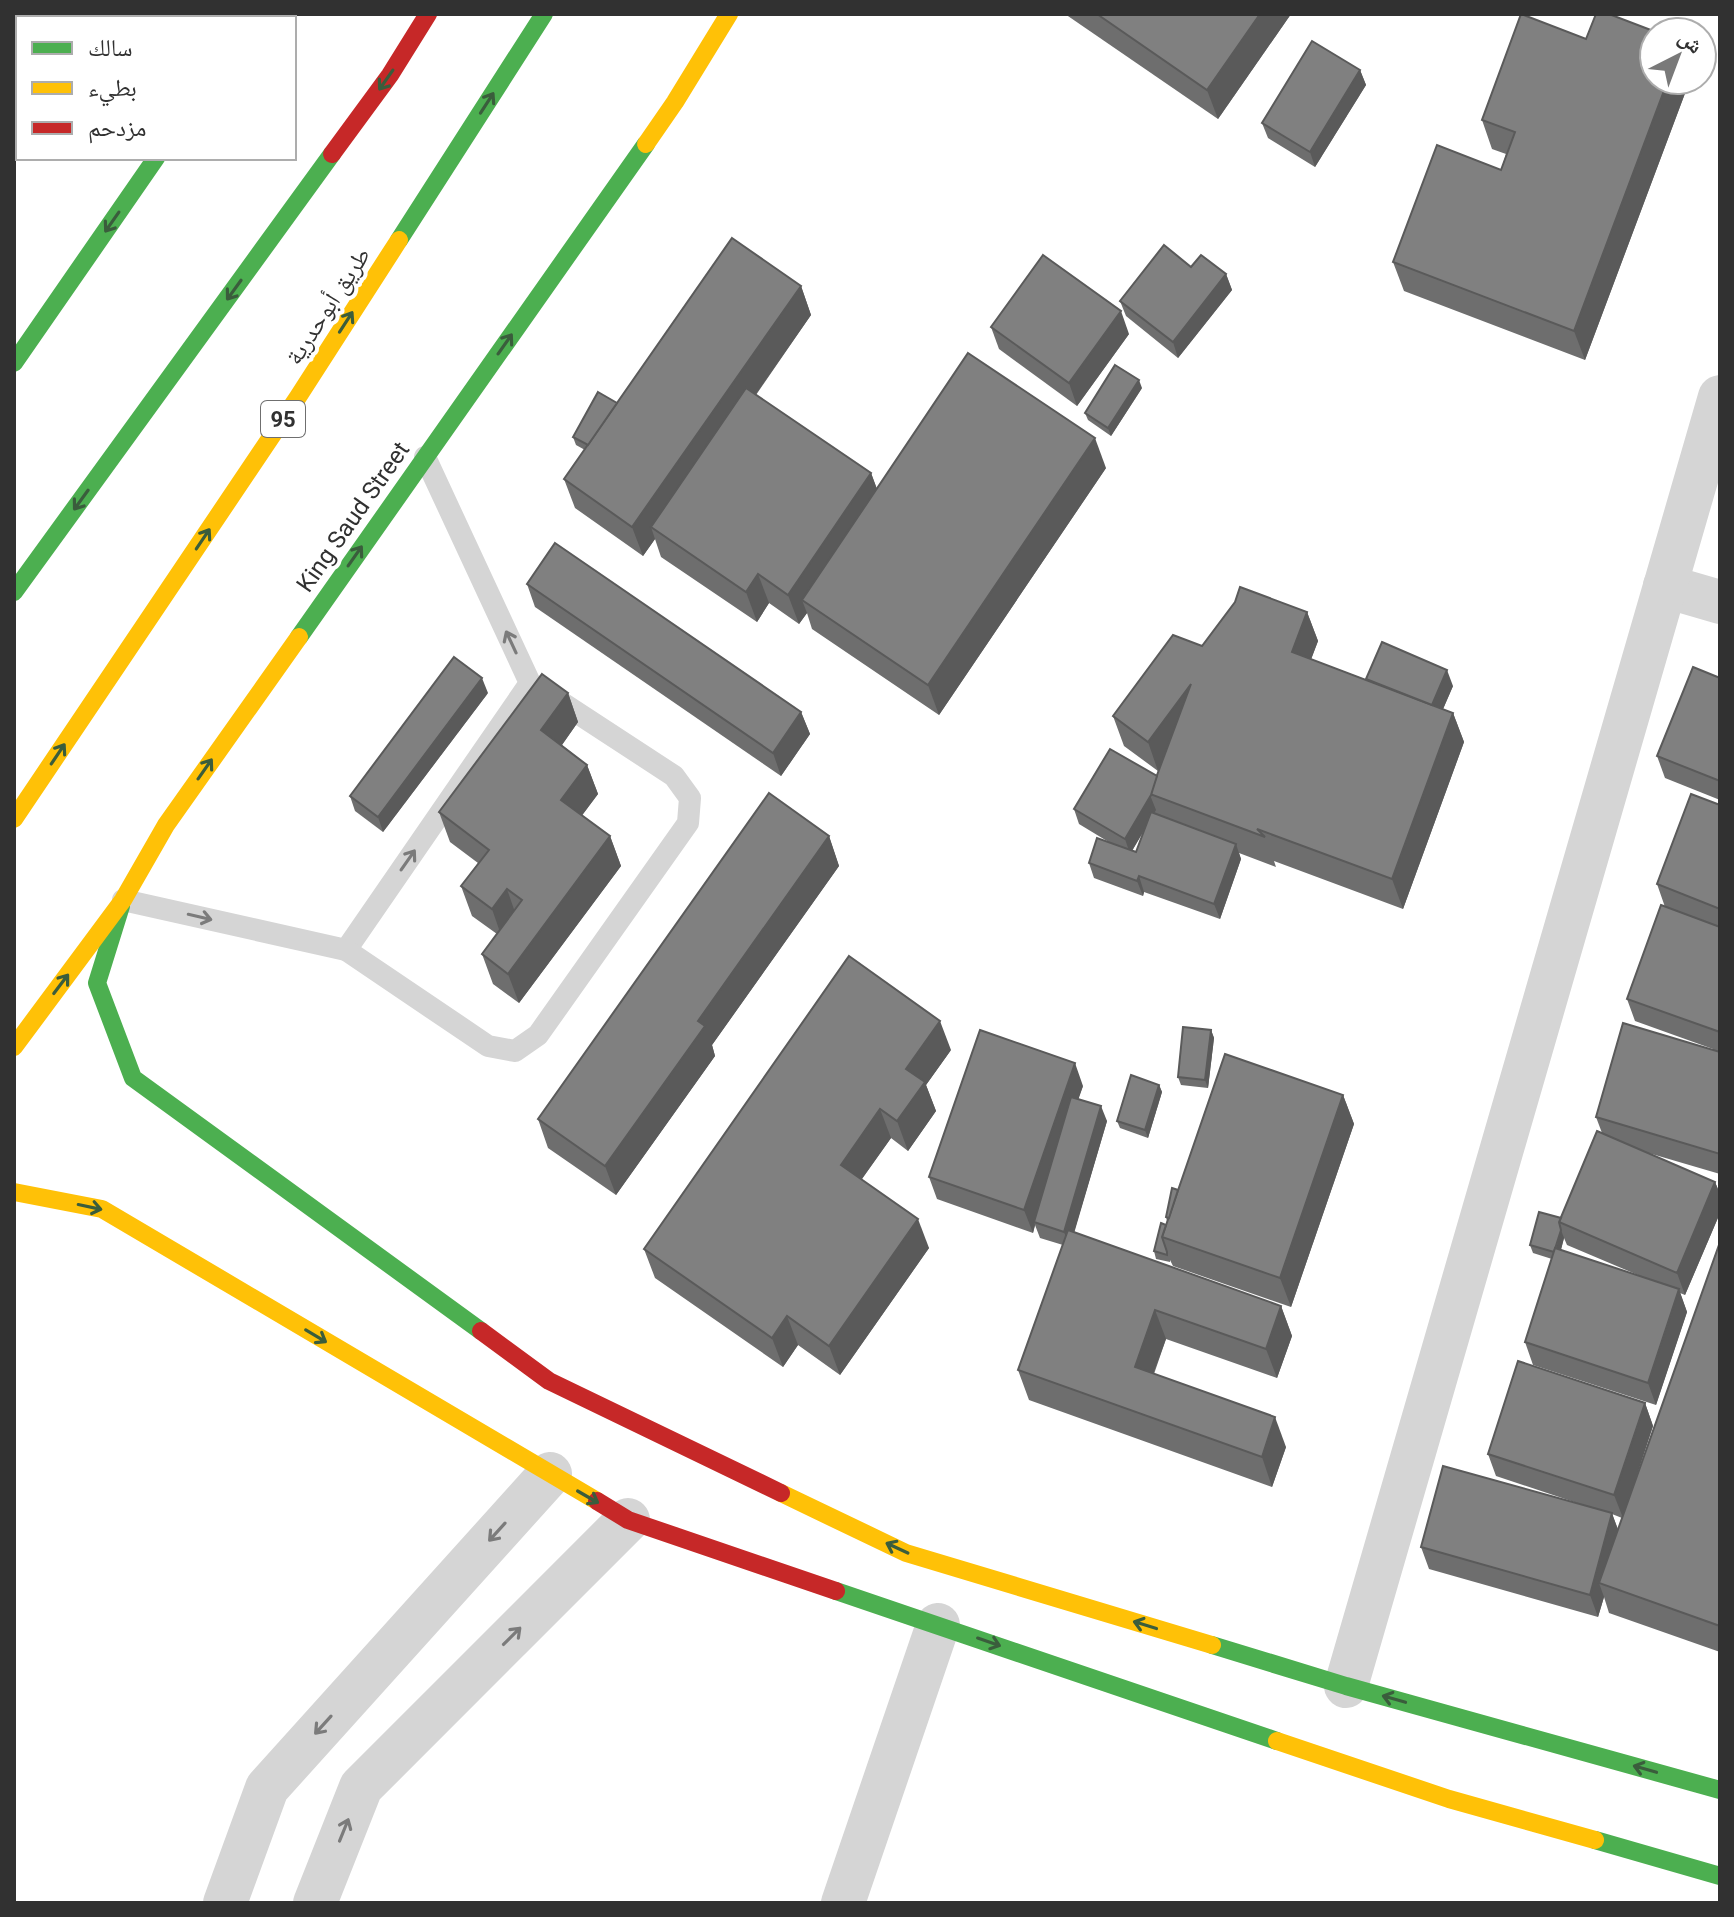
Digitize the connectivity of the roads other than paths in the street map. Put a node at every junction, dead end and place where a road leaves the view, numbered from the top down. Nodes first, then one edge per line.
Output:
1 (428, 14) edge
2 (544, 14) edge
3 (729, 14) edge
4 (155, 160) edge
5 (14, 363) edge
6 (1720, 397) edge
7 (425, 457) junction
8 (1665, 586) junction
9 (14, 592) edge
10 (1720, 602) edge
11 (530, 683) junction
12 (14, 819) edge
13 (123, 900) junction
14 (346, 950) junction
15 (14, 1047) edge
16 (14, 1192) edge
17 (550, 1474) junction
18 (628, 1520) junction
19 (938, 1625) junction
20 (1346, 1686) junction
21 (1720, 1790) edge
22 (1720, 1876) edge
23 (225, 1903) edge
24 (315, 1903) edge
25 (843, 1903) edge

1 -> 9 main road
12 -> 2 main road, طريق أبوحدرية / 95
7 -> 3 main road, King Saud Street
4 -> 5 main road
6 - 8 street
11 -> 7 lane
13 -> 7 main road, King Saud Street
8 - 10 street
8 - 20 street
14 -> 11 lane
11 - 14 lane
13 -> 14 lane
15 -> 13 main road, King Saud Street
20 -> 13 main road
16 -> 17 main road
17 -> 18 main road
17 -> 23 street
18 - 19 main road
24 -> 18 street
19 -> 22 main road
19 - 25 street
21 -> 20 main road

